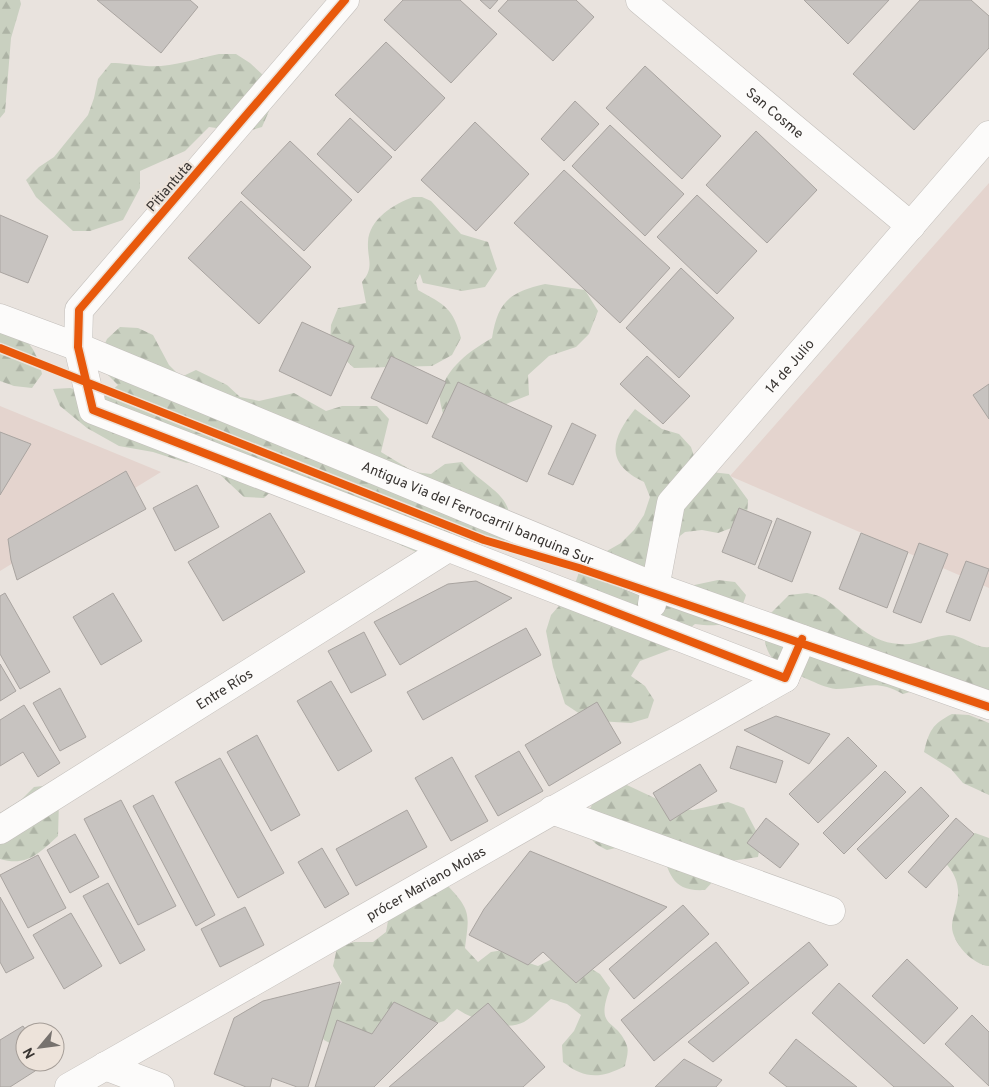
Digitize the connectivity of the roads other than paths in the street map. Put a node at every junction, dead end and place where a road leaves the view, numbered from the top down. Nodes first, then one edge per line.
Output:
1 (345, 0) edge
2 (640, 0) edge
3 (989, 136) edge
4 (910, 226) junction
5 (0, 318) edge
6 (78, 347) junction
7 (448, 548) junction
8 (656, 587) junction
9 (648, 625) junction
10 (802, 639) junction
11 (785, 678) junction
12 (989, 705) edge
13 (552, 810) junction
14 (0, 830) edge
15 (831, 911) dead end
16 (105, 1066) junction
17 (69, 1087) edge
18 (160, 1087) edge

1 - 6 street, Pitiantuta
2 - 4 street, San Cosme
3 - 4 street, 14 de Julio
4 - 8 street, 14 de Julio
5 - 6 street, Antigua Via del Ferrocarril banquina Sur
6 - 7 street, Pitiantuta
6 - 8 street, Antigua Via del Ferrocarril banquina Sur
7 - 9 street
7 - 14 street, Entre Ríos
8 - 9 street, 14 de Julio
8 - 10 street, Antigua Via del Ferrocarril banquina Sur
9 - 11 street
10 - 11 street
10 - 12 street, Antigua Via del Ferrocarril banquina Sur
11 - 13 street, prócer Mariano Molas
13 - 15 street
13 - 16 street, prócer Mariano Molas
16 - 17 street, prócer Mariano Molas
16 - 18 street

